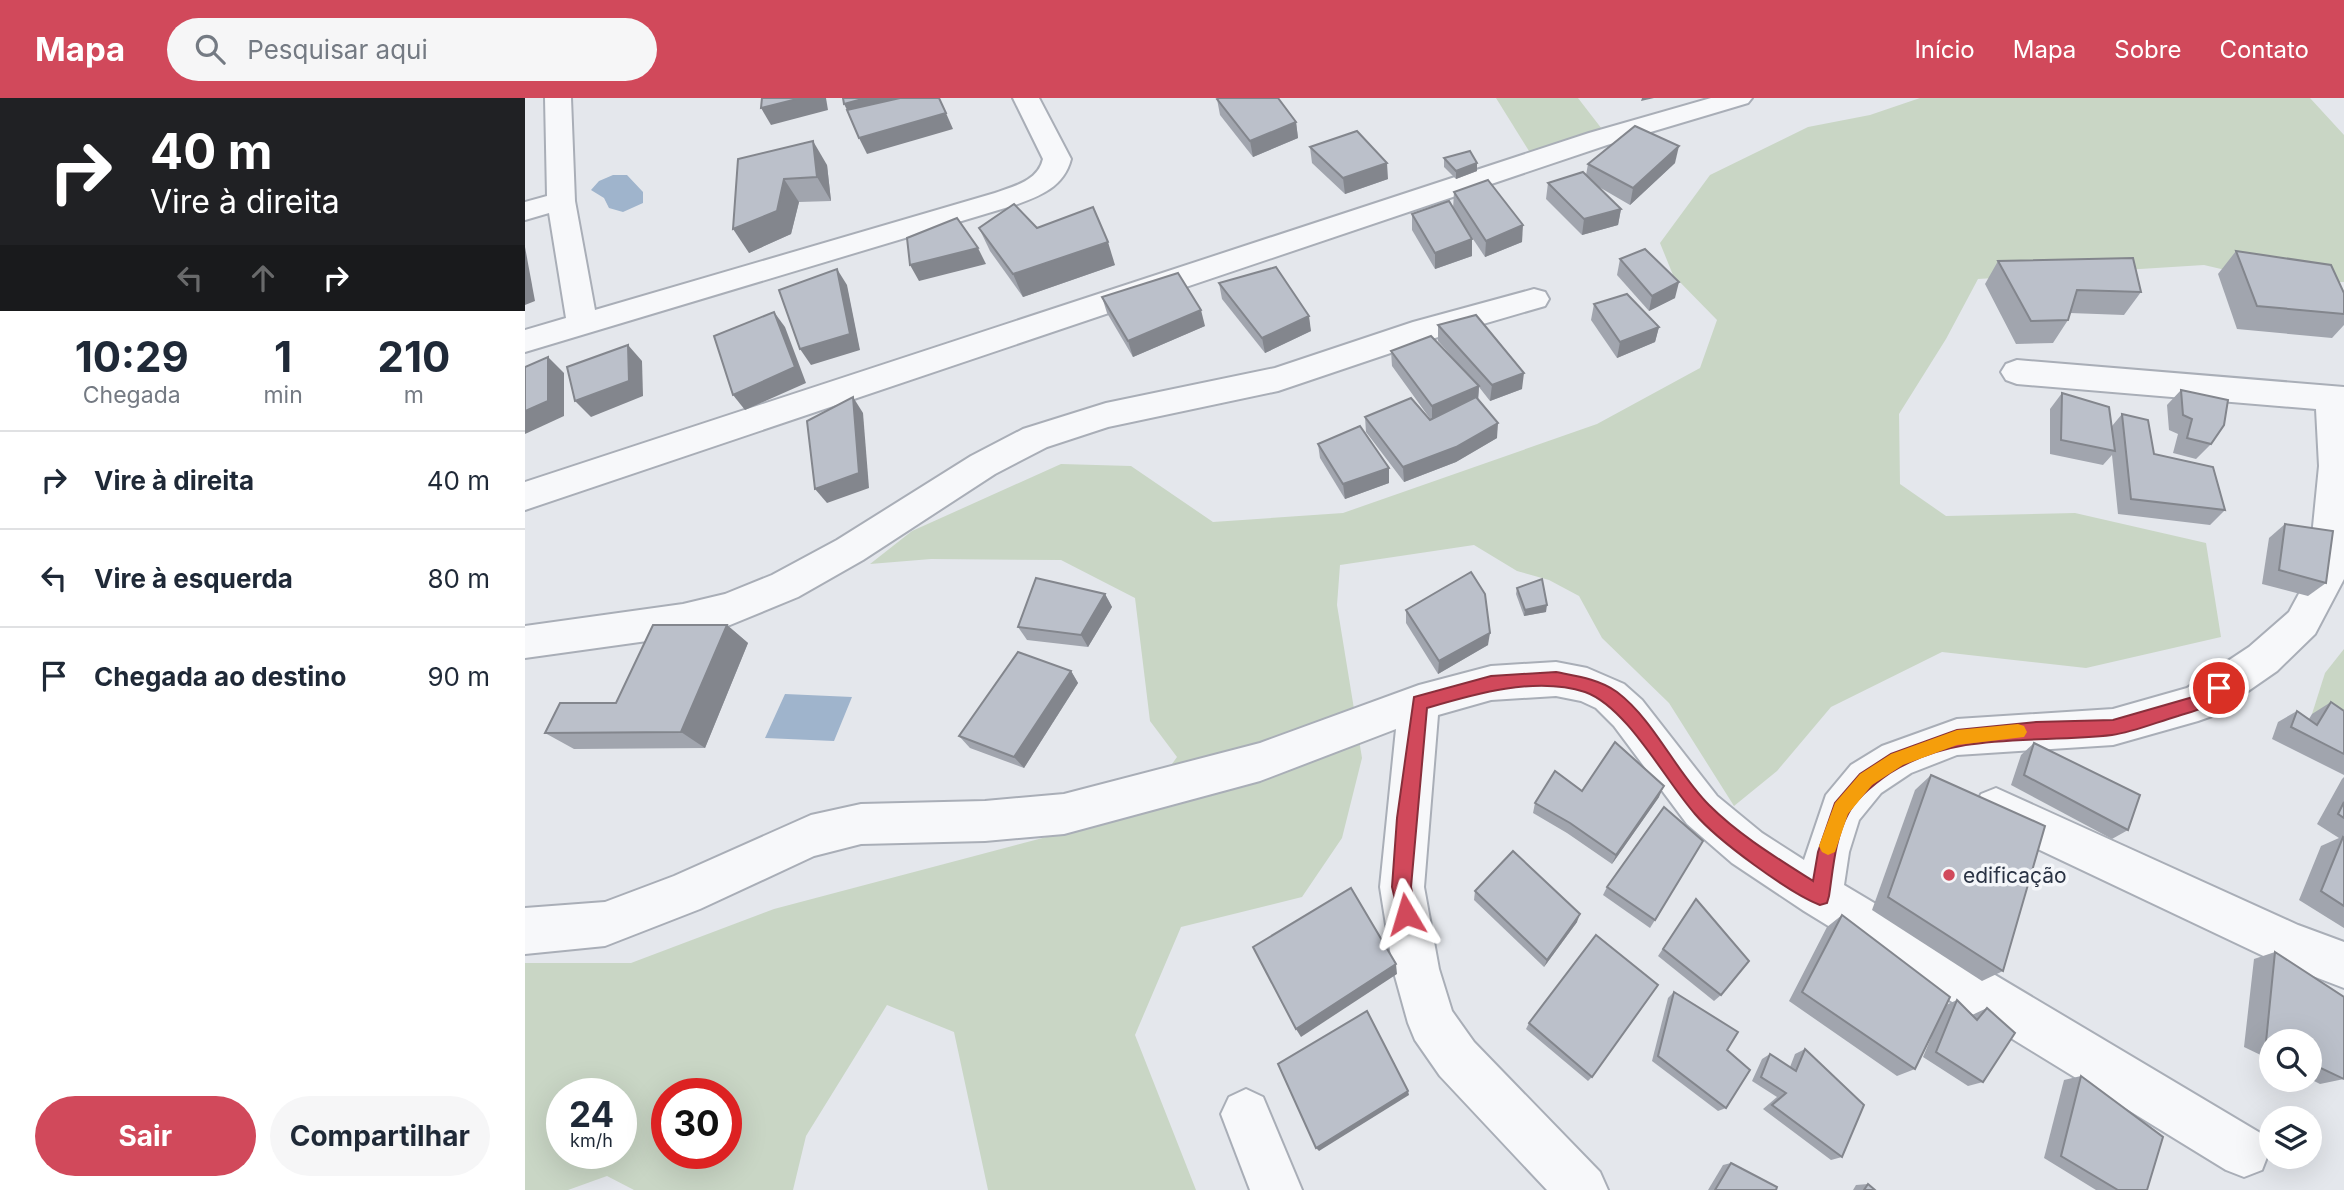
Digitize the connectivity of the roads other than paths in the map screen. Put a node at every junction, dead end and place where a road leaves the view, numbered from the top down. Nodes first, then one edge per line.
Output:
1 (558, 98) edge
2 (1026, 98) edge
3 (1739, 98) edge
4 (561, 201) junction
5 (525, 211) edge
6 (1534, 299) dead end
7 (582, 324) junction
8 (525, 341) edge
9 (2017, 372) dead end
10 (2338, 398) edge
11 (525, 496) edge
12 (525, 642) edge
13 (1419, 703) junction
14 (1897, 759) junction
15 (1820, 896) junction
16 (525, 931) edge
17 (2344, 965) edge
18 (1246, 1114) dead end
19 (2244, 1152) dead end
20 (1276, 1190) edge
21 (1582, 1190) edge

1 - 4 street
2 - 7 street
3 - 11 street
4 - 5 street
4 - 7 street
6 - 12 street
7 - 8 street
9 - 10 street
10 - 14 street
13 - 15 street
13 - 16 street
13 - 21 street
14 - 15 street
14 - 17 street
15 - 19 street
18 - 20 street

